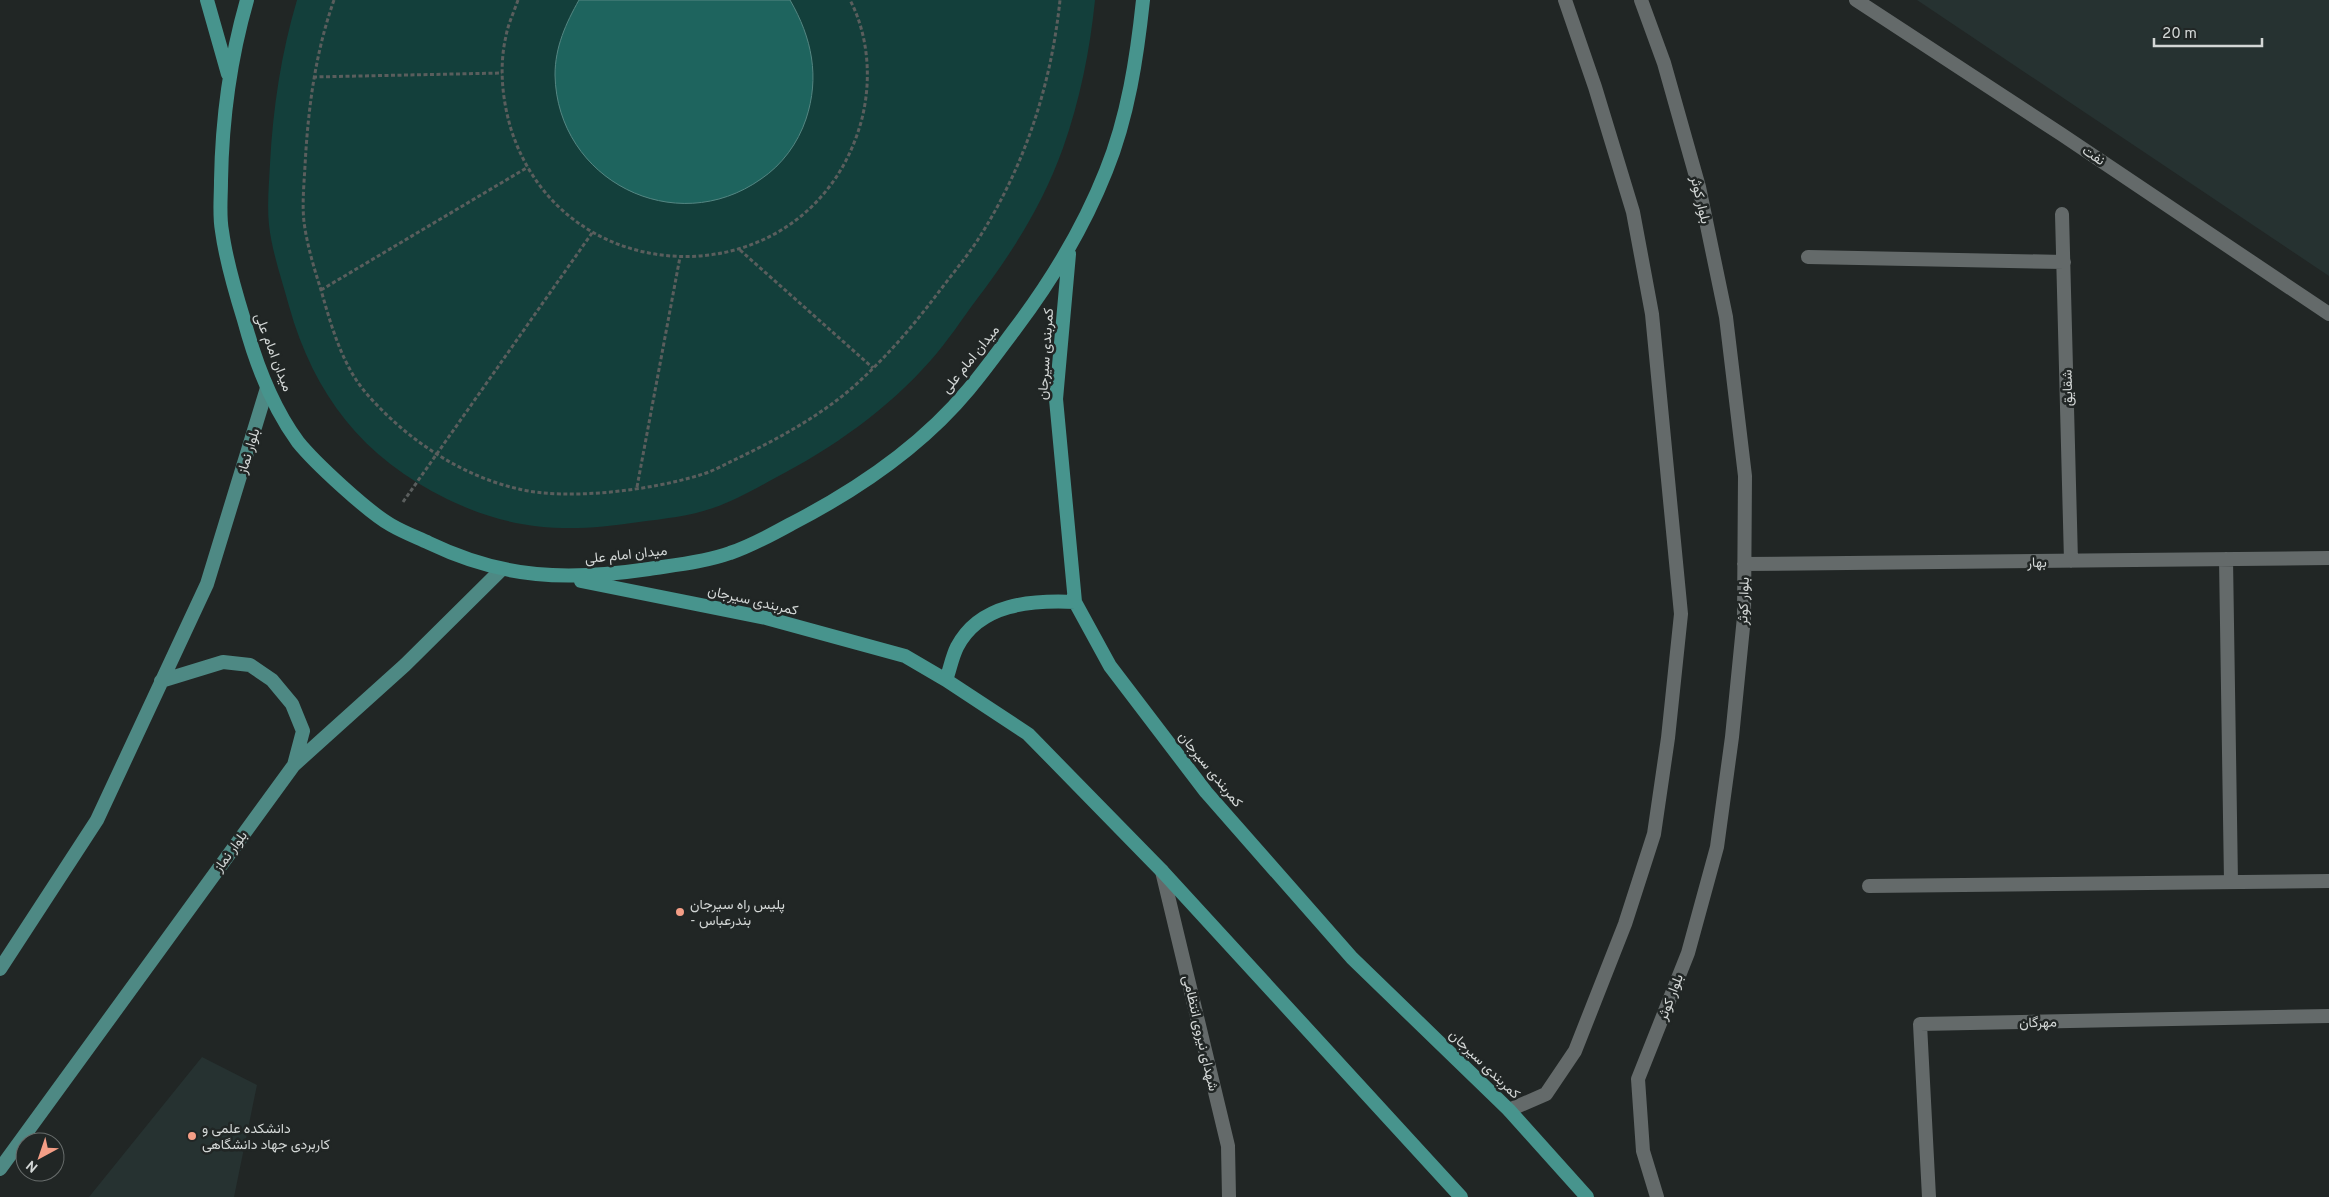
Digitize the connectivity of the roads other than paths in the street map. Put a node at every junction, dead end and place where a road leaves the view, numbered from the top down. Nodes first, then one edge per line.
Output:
1 (207, 0) edge
2 (247, 0) edge
3 (1143, 0) edge
4 (1566, 0) edge
5 (1641, 0) edge
6 (1856, 0) edge
7 (229, 78) junction
8 (2062, 214) dead end
9 (1069, 249) junction
10 (1808, 257) dead end
11 (2064, 262) junction
12 (2329, 314) edge
13 (267, 388) junction
14 (2329, 558) edge
15 (2226, 559) junction
16 (2070, 561) junction
17 (1744, 564) junction
18 (501, 570) junction
19 (563, 577) junction
20 (1075, 602) junction
21 (946, 680) junction
22 (162, 682) junction
23 (294, 765) junction
24 (1162, 871) junction
25 (2329, 881) edge
26 (2231, 882) junction
27 (1868, 886) dead end
28 (0, 969) edge
29 (2329, 1016) edge
30 (1510, 1110) junction
31 (0, 1169) edge
32 (1229, 1197) edge
33 (1461, 1197) edge
34 (1587, 1197) edge
35 (1657, 1197) edge
36 (1929, 1197) edge

1 - 7 highway
2 - 7 highway, میدان امام علی
3 - 9 highway, میدان امام علی
4 - 30 street
5 - 17 street, بلوار کوثر
6 - 12 street, نفت
7 - 13 highway, میدان امام علی
8 - 11 street, شقایق
9 - 19 highway, میدان امام علی
9 - 20 highway, کمربندی سیرجان
10 - 11 street
11 - 16 street, شقایق
13 - 18 highway, میدان امام علی
13 - 22 main road, بلوار نماز
14 - 15 street, بهار
15 - 16 street, بهار
15 - 26 street
16 - 17 street, بهار
17 - 35 street, بلوار کوثر
18 - 19 highway, میدان امام علی
18 - 23 main road, بلوار نماز
19 - 21 highway, کمربندی سیرجان
20 - 21 highway
20 - 30 highway, کمربندی سیرجان
21 - 24 highway, کمربندی سیرجان
22 - 23 main road
22 - 28 main road, بلوار نماز
23 - 31 main road, بلوار نماز
24 - 32 street, شهدای نیروی انتظامی
24 - 33 highway, کمربندی سیرجان
25 - 26 street
26 - 27 street
29 - 36 street, مهرگان
30 - 34 highway, کمربندی سیرجان

